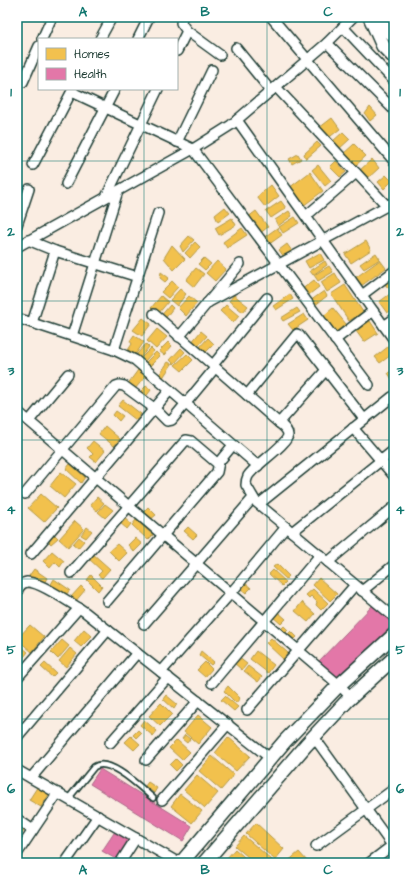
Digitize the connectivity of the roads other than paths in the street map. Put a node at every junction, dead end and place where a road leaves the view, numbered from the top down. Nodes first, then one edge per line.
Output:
1 (52, 17) edge
2 (112, 17) edge
3 (149, 17) edge
4 (182, 17) edge
5 (353, 17) edge
6 (370, 17) edge
7 (376, 17) edge
8 (272, 18) edge
9 (343, 27) junction
10 (187, 31) junction
11 (394, 36) edge
12 (42, 38) edge
13 (101, 38) edge
14 (138, 38) edge
15 (327, 42) junction
16 (38, 48) edge
17 (178, 48) edge
18 (236, 48) dead end
19 (220, 55) dead end
20 (394, 57) edge
21 (307, 60) junction
22 (212, 70) dead end
23 (394, 80) edge
24 (23, 82) dead end
25 (273, 89) junction
26 (72, 90) edge
27 (114, 90) edge
28 (158, 90) edge
29 (106, 108) junction
30 (394, 110) edge
31 (237, 120) junction
32 (141, 124) junction
33 (178, 142) junction
34 (193, 149) junction
35 (394, 161) edge
36 (34, 165) dead end
37 (356, 173) junction
38 (66, 184) dead end
39 (29, 189) dead end
40 (118, 191) junction
41 (106, 197) junction
42 (391, 205) edge
43 (158, 213) dead end
44 (306, 216) junction
45 (17, 225) edge
46 (28, 240) junction
47 (17, 247) edge
48 (55, 251) junction
49 (95, 264) junction
50 (240, 264) dead end
51 (394, 271) edge
52 (138, 277) junction
53 (362, 295) junction
54 (267, 298) dead end
55 (207, 303) junction
56 (373, 311) junction
57 (154, 314) dead end
58 (17, 318) edge
59 (394, 319) edge
60 (32, 323) junction
61 (384, 326) junction
62 (72, 336) junction
63 (179, 336) junction
64 (335, 340) junction
65 (394, 340) edge
66 (114, 350) junction
67 (214, 367) junction
68 (326, 370) junction
69 (68, 374) dead end
70 (369, 385) dead end
71 (170, 390) junction
72 (247, 395) junction
73 (392, 396) dead end
74 (186, 404) junction
75 (154, 408) junction
76 (17, 411) edge
77 (364, 419) junction
78 (29, 421) junction
79 (279, 423) junction
80 (352, 428) junction
81 (233, 445) junction
82 (62, 450) junction
83 (394, 450) edge
84 (381, 460) junction
85 (218, 464) junction
86 (258, 466) junction
87 (394, 476) edge
88 (95, 477) junction
89 (25, 494) dead end
90 (256, 501) junction
91 (129, 506) junction
92 (394, 507) edge
93 (289, 529) junction
94 (162, 535) junction
95 (31, 554) dead end
96 (320, 555) junction
97 (328, 562) junction
98 (197, 564) junction
99 (394, 565) edge
100 (71, 573) dead end
101 (355, 585) junction
102 (362, 591) junction
103 (17, 593) edge
104 (231, 593) junction
105 (107, 601) dead end
106 (79, 608) junction
107 (394, 617) edge
108 (265, 622) junction
109 (144, 624) dead end
110 (108, 630) junction
111 (394, 635) edge
112 (299, 650) junction
113 (137, 653) junction
114 (394, 658) edge
115 (164, 674) junction
116 (17, 678) edge
117 (212, 684) dead end
118 (339, 685) junction
119 (351, 697) junction
120 (198, 701) junction
121 (248, 710) dead end
122 (228, 724) junction
123 (17, 737) edge
124 (314, 737) junction
125 (110, 743) dead end
126 (146, 760) dead end
127 (267, 762) junction
128 (17, 770) edge
129 (278, 777) junction
130 (31, 778) junction
131 (394, 789) edge
132 (58, 793) junction
133 (68, 799) junction
134 (157, 799) joint
135 (366, 809) junction
136 (98, 816) junction
137 (17, 819) edge
138 (33, 830) junction
139 (136, 838) junction
140 (316, 846) dead end
141 (393, 846) edge
142 (17, 854) edge
143 (65, 863) edge
144 (120, 863) edge
145 (180, 863) edge
146 (204, 863) edge
147 (369, 863) edge

1 - 12 street
2 - 13 street
3 - 14 street
4 - 10 street
5 - 9 street
6 - 20 street
7 - 11 street
8 - 21 street
9 - 15 street
9 - 23 street
10 - 17 street
10 - 19 street
15 - 21 street
15 - 30 street
16 - 24 street
18 - 25 street
21 - 25 street
21 - 35 street
22 - 33 street
25 - 31 street
25 - 37 street
26 - 29 street
26 - 36 street
27 - 29 street
28 - 32 street
29 - 32 street
29 - 38 street
31 - 34 street
31 - 44 street
32 - 33 street
32 - 41 street
33 - 34 street
34 - 40 street
34 - 64 street
37 - 42 street
37 - 44 street
39 - 45 street
40 - 41 street
40 - 49 street
41 - 46 street
42 - 55 street
43 - 52 street
44 - 53 street
46 - 47 street
46 - 48 street
48 - 49 street
48 - 60 street
49 - 52 street
49 - 62 street
50 - 55 street
51 - 53 street
52 - 66 street
53 - 56 street
54 - 67 street
55 - 63 street
56 - 61 street
56 - 64 street
57 - 63 street
58 - 60 street
59 - 61 street
60 - 62 street
61 - 65 street
62 - 66 street
63 - 67 street
64 - 70 street
66 - 71 street
67 - 72 street
67 - 74 street
68 - 72 street
68 - 77 street
68 - 79 street
69 - 78 street
71 - 74 street
71 - 75 street
72 - 79 street
73 - 77 street
74 - 75 street
74 - 81 street
75 - 82 street
75 - 88 street
76 - 78 street
77 - 80 street
78 - 82 street
79 - 86 street
80 - 84 street
80 - 90 street
81 - 85 street
81 - 86 street
82 - 88 street
82 - 89 street
83 - 84 street
84 - 87 street
84 - 93 street
85 - 91 street
85 - 94 street
86 - 90 street
88 - 91 street
88 - 95 street
90 - 93 street
90 - 98 street
91 - 94 street
91 - 100 street
92 - 97 street
93 - 96 street
93 - 104 street
94 - 98 street
94 - 105 street
96 - 97 street
96 - 108 street
97 - 101 street
98 - 104 street
98 - 109 street
99 - 102 street
101 - 102 street
101 - 112 street
102 - 107 street
103 - 106 street
104 - 108 street
104 - 115 street
106 - 110 street
106 - 116 street
108 - 112 street
108 - 117 street
110 - 113 street
110 - 123 street
111 - 118 street
112 - 118 street
112 - 121 street
113 - 115 street
113 - 130 street
114 - 119 street
115 - 120 street
115 - 125 street
118 - 119 street
118 - 127 street
119 - 124 street
120 - 122 street
120 - 126 street
122 - 127 street
122 - 134 street
124 - 129 street
124 - 135 street
127 - 129 street
127 - 145 street
128 - 130 street
129 - 146 street
130 - 132 street
131 - 135 street
132 - 133 street
132 - 138 street
133 - 134 lane
133 - 136 street
135 - 140 street
135 - 141 street
136 - 139 street
136 - 143 street
137 - 138 street
138 - 142 street
139 - 144 street
139 - 145 street
141 - 147 street

